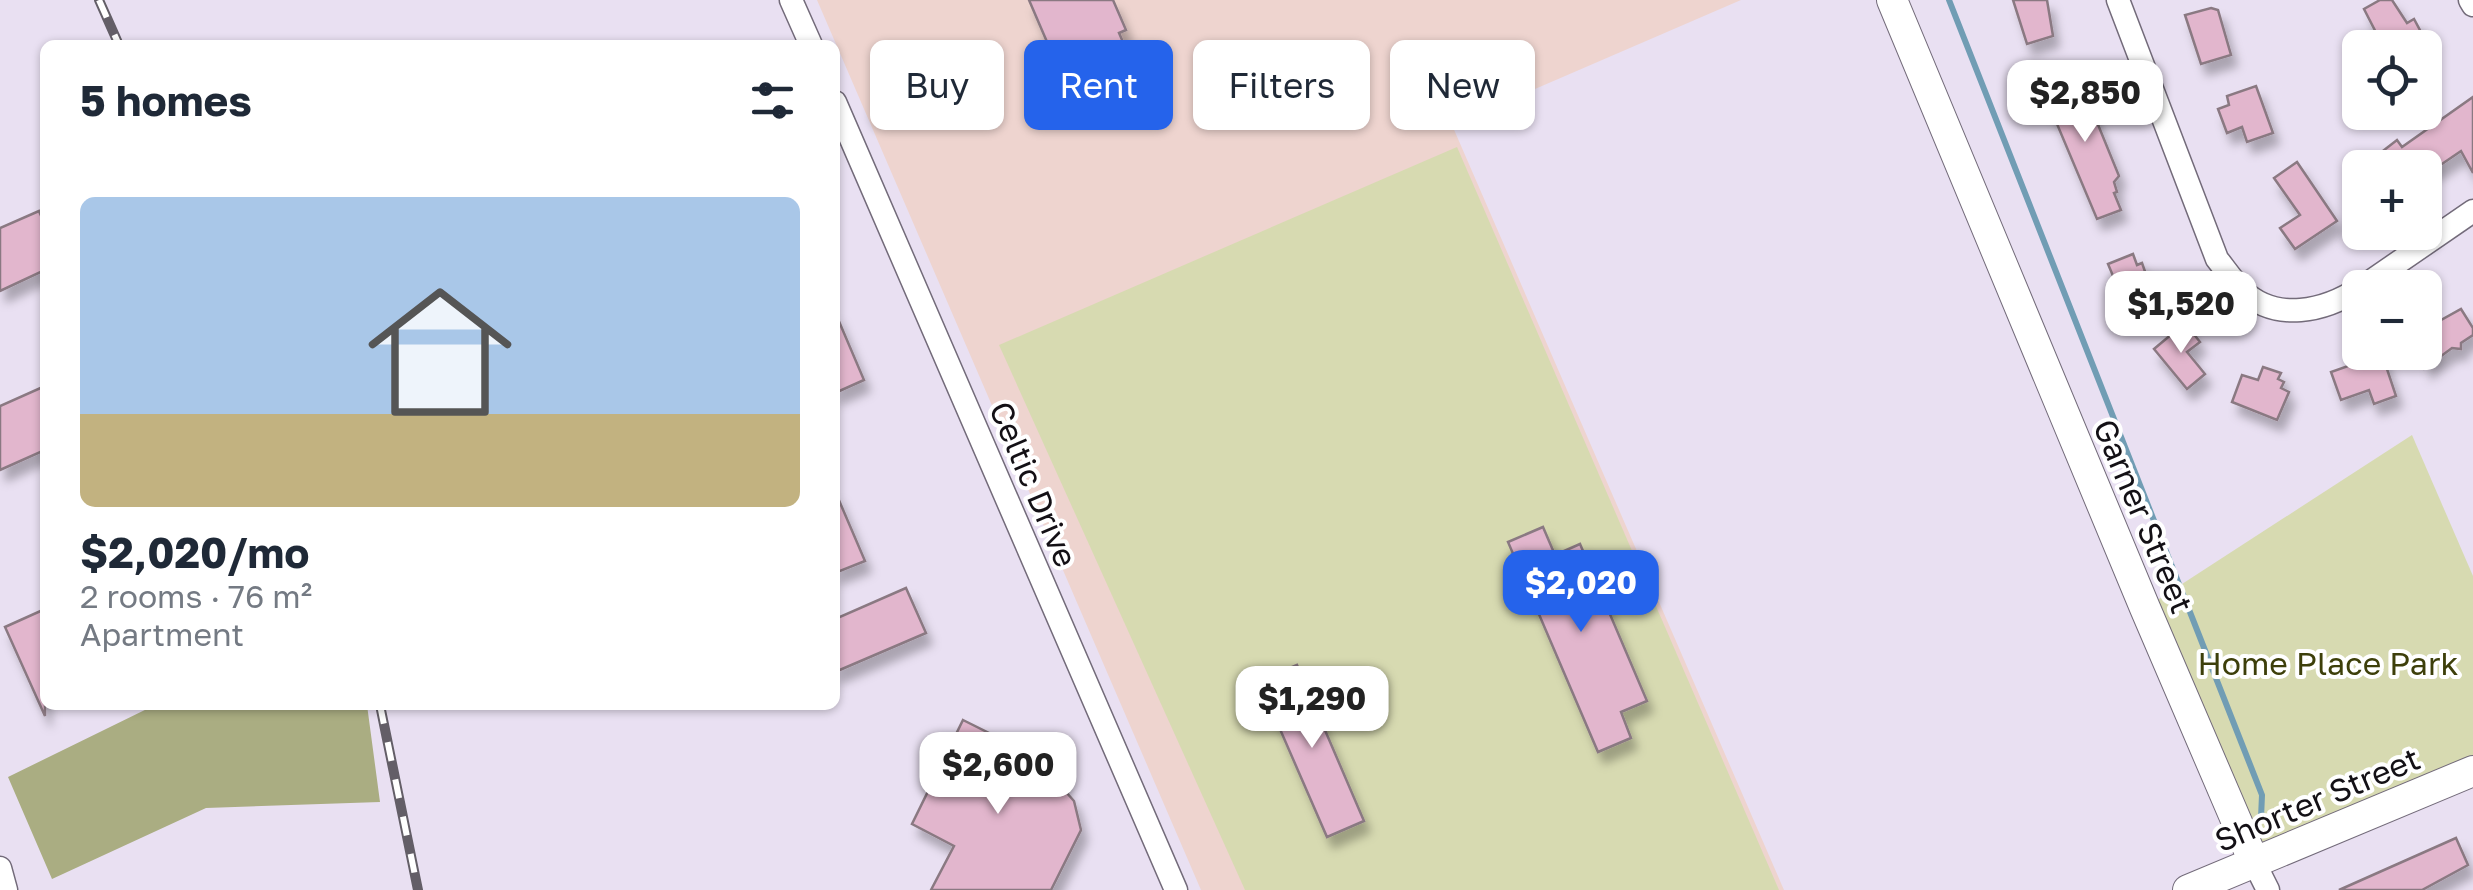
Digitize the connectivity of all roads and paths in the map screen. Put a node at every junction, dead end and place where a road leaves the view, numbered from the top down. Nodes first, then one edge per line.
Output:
1 (791, 0) edge
2 (1892, 0) edge
3 (2118, 0) edge
4 (808, 40) edge
5 (840, 114) edge
6 (2473, 211) edge
7 (2387, 270) edge
8 (2342, 297) edge
9 (2473, 771) edge
10 (2254, 862) junction
11 (0, 868) edge
12 (6, 890) edge
13 (1176, 890) edge
14 (2188, 890) edge
15 (2268, 890) edge

1 - 4 street
2 - 10 street, Garner Street
3 - 8 street
5 - 13 street, Celtic Drive
6 - 7 street
9 - 10 street, Shorter Street
10 - 14 street, Shorter Street
10 - 15 street, Garner Street
11 - 12 street

